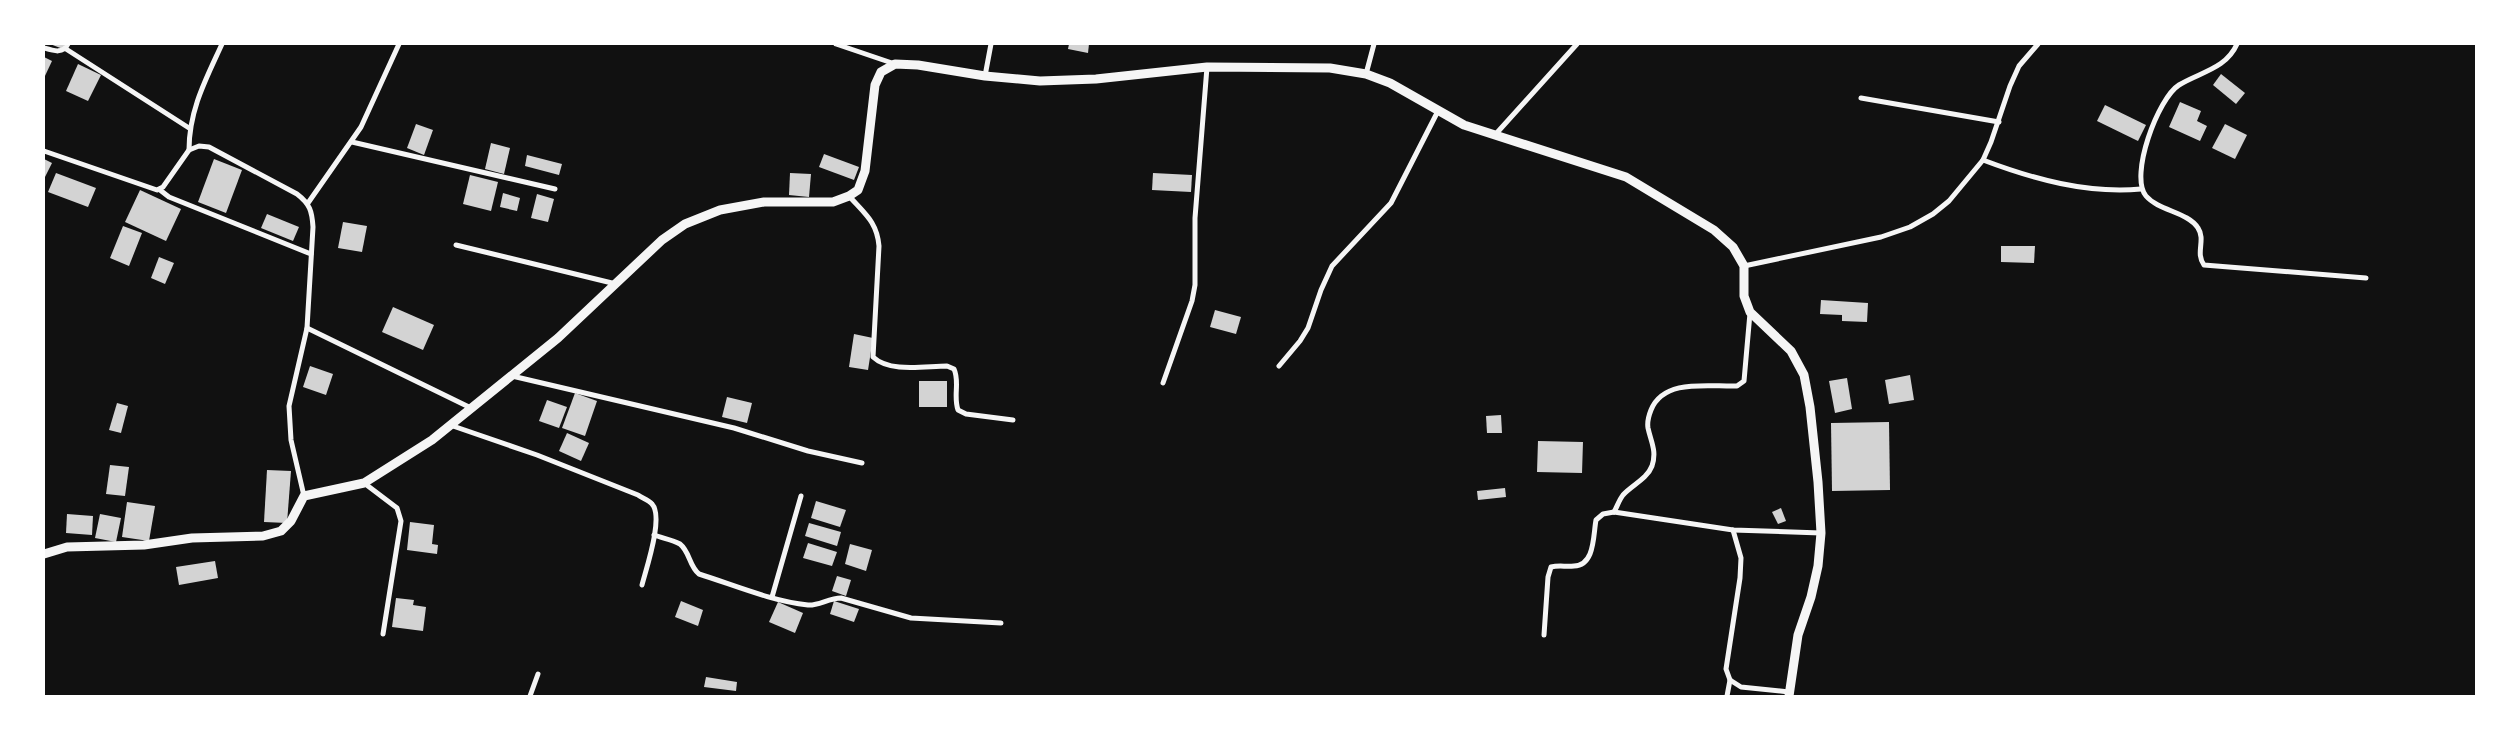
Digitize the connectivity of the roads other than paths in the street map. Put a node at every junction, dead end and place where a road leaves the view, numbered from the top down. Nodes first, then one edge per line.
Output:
1 (222, 44) edge
2 (399, 44) edge
3 (836, 44) edge
4 (991, 44) edge
5 (1374, 44) edge
6 (1577, 44) edge
7 (2038, 44) edge
8 (2237, 44) edge
9 (67, 46) edge
10 (44, 48) edge
11 (895, 64) junction
12 (1207, 67) junction
13 (1366, 74) junction
14 (985, 76) junction
15 (1861, 98) dead end
16 (1438, 112) junction
17 (1998, 122) junction
18 (189, 128) junction
19 (1494, 136) junction
20 (352, 142) junction
21 (189, 150) junction
22 (44, 151) edge
23 (1983, 160) junction
24 (555, 189) dead end
25 (2141, 189) junction
26 (160, 190) junction
27 (850, 196) junction
28 (308, 203) junction
29 (456, 245) dead end
30 (311, 254) junction
31 (1744, 266) junction
32 (2366, 278) dead end
33 (617, 284) junction
34 (1750, 312) junction
35 (308, 328) junction
36 (1279, 366) dead end
37 (511, 376) junction
38 (1162, 383) dead end
39 (471, 408) junction
40 (1013, 420) dead end
41 (450, 425) junction
42 (862, 463) dead end
43 (364, 483) junction
44 (304, 496) junction
45 (801, 496) dead end
46 (1614, 512) junction
47 (1733, 530) junction
48 (1821, 533) junction
49 (654, 535) junction
50 (44, 554) edge
51 (642, 586) dead end
52 (772, 597) junction
53 (1002, 622) dead end
54 (383, 634) dead end
55 (1544, 635) dead end
56 (538, 674) dead end
57 (1730, 680) junction
58 (1789, 694) edge
59 (530, 696) edge
60 (1727, 696) edge

1 - 18 street
2 - 20 street
3 - 11 street
4 - 14 street
5 - 13 street
6 - 19 street
7 - 17 street
8 - 25 street
9 - 10 street
9 - 18 street
11 - 14 street
11 - 27 street
12 - 13 street
12 - 14 street
12 - 38 street
13 - 16 street
15 - 17 street
16 - 19 street
16 - 36 street
17 - 23 street
18 - 21 street
19 - 31 street
20 - 24 street
20 - 28 street
21 - 26 street
21 - 28 street
22 - 26 street
23 - 25 street
23 - 31 street
25 - 32 street
26 - 30 street
27 - 33 street
27 - 40 street
28 - 30 street
29 - 33 street
30 - 35 street
31 - 34 street
33 - 37 street
34 - 46 street
34 - 48 street
35 - 39 street
35 - 44 street
37 - 39 street
37 - 42 street
39 - 41 street
41 - 43 street
41 - 49 street
43 - 44 street
43 - 54 street
44 - 50 street
45 - 52 street
46 - 47 street
46 - 55 street
47 - 48 street
47 - 57 street
48 - 58 street
49 - 51 street
49 - 52 street
52 - 53 street
56 - 59 street
57 - 58 street
57 - 60 street

